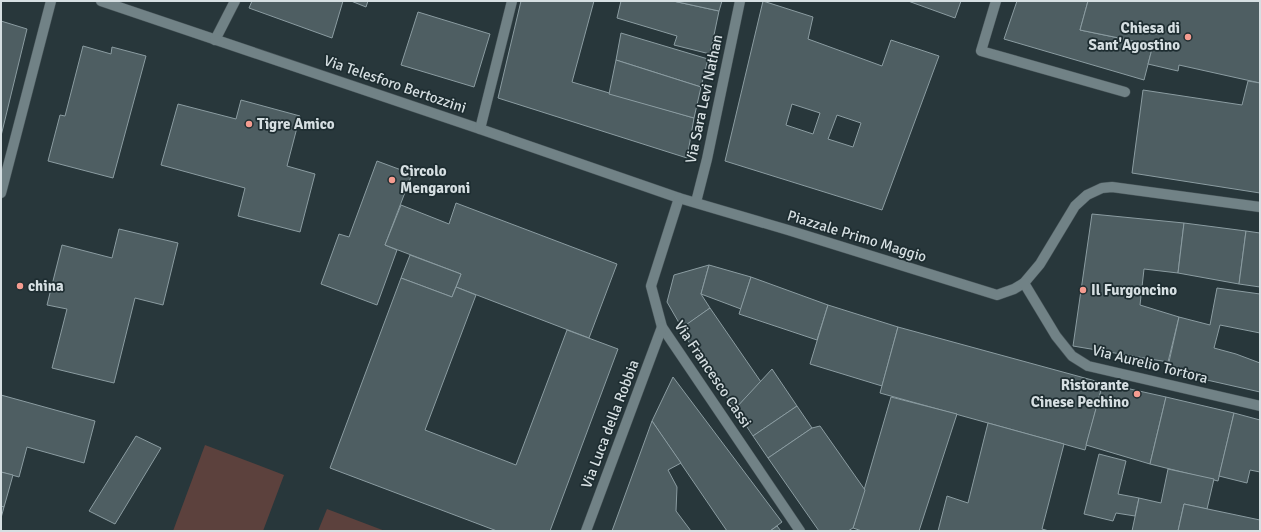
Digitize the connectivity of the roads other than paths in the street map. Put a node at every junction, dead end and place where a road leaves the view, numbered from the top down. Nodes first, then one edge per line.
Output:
1 (51, 1) edge
2 (101, 1) edge
3 (235, 1) edge
4 (512, 1) edge
5 (740, 1) edge
6 (996, 1) edge
7 (216, 40) junction
8 (1125, 92) dead end
9 (480, 129) junction
10 (1, 193) edge
11 (679, 198) junction
12 (696, 202) junction
13 (1260, 207) edge
14 (1024, 283) junction
15 (662, 328) junction
16 (1260, 406) edge
17 (586, 531) edge
18 (800, 531) edge

1 - 10 street
2 - 7 street, Via Telesforo Bertozzini
3 - 7 street
4 - 9 street
5 - 12 street, Via Sara Levi Nathan
6 - 8 street
7 - 9 street, Via Telesforo Bertozzini
9 - 11 street, Via Telesforo Bertozzini
11 - 12 street, Piazzale Primo Maggio
11 - 15 street, Via Francesco Cassi
12 - 14 street, Piazzale Primo Maggio
13 - 14 street
14 - 16 street, Via Aurelio Tortora
15 - 17 street, Via Luca della Robbia
15 - 18 street, Via Francesco Cassi

